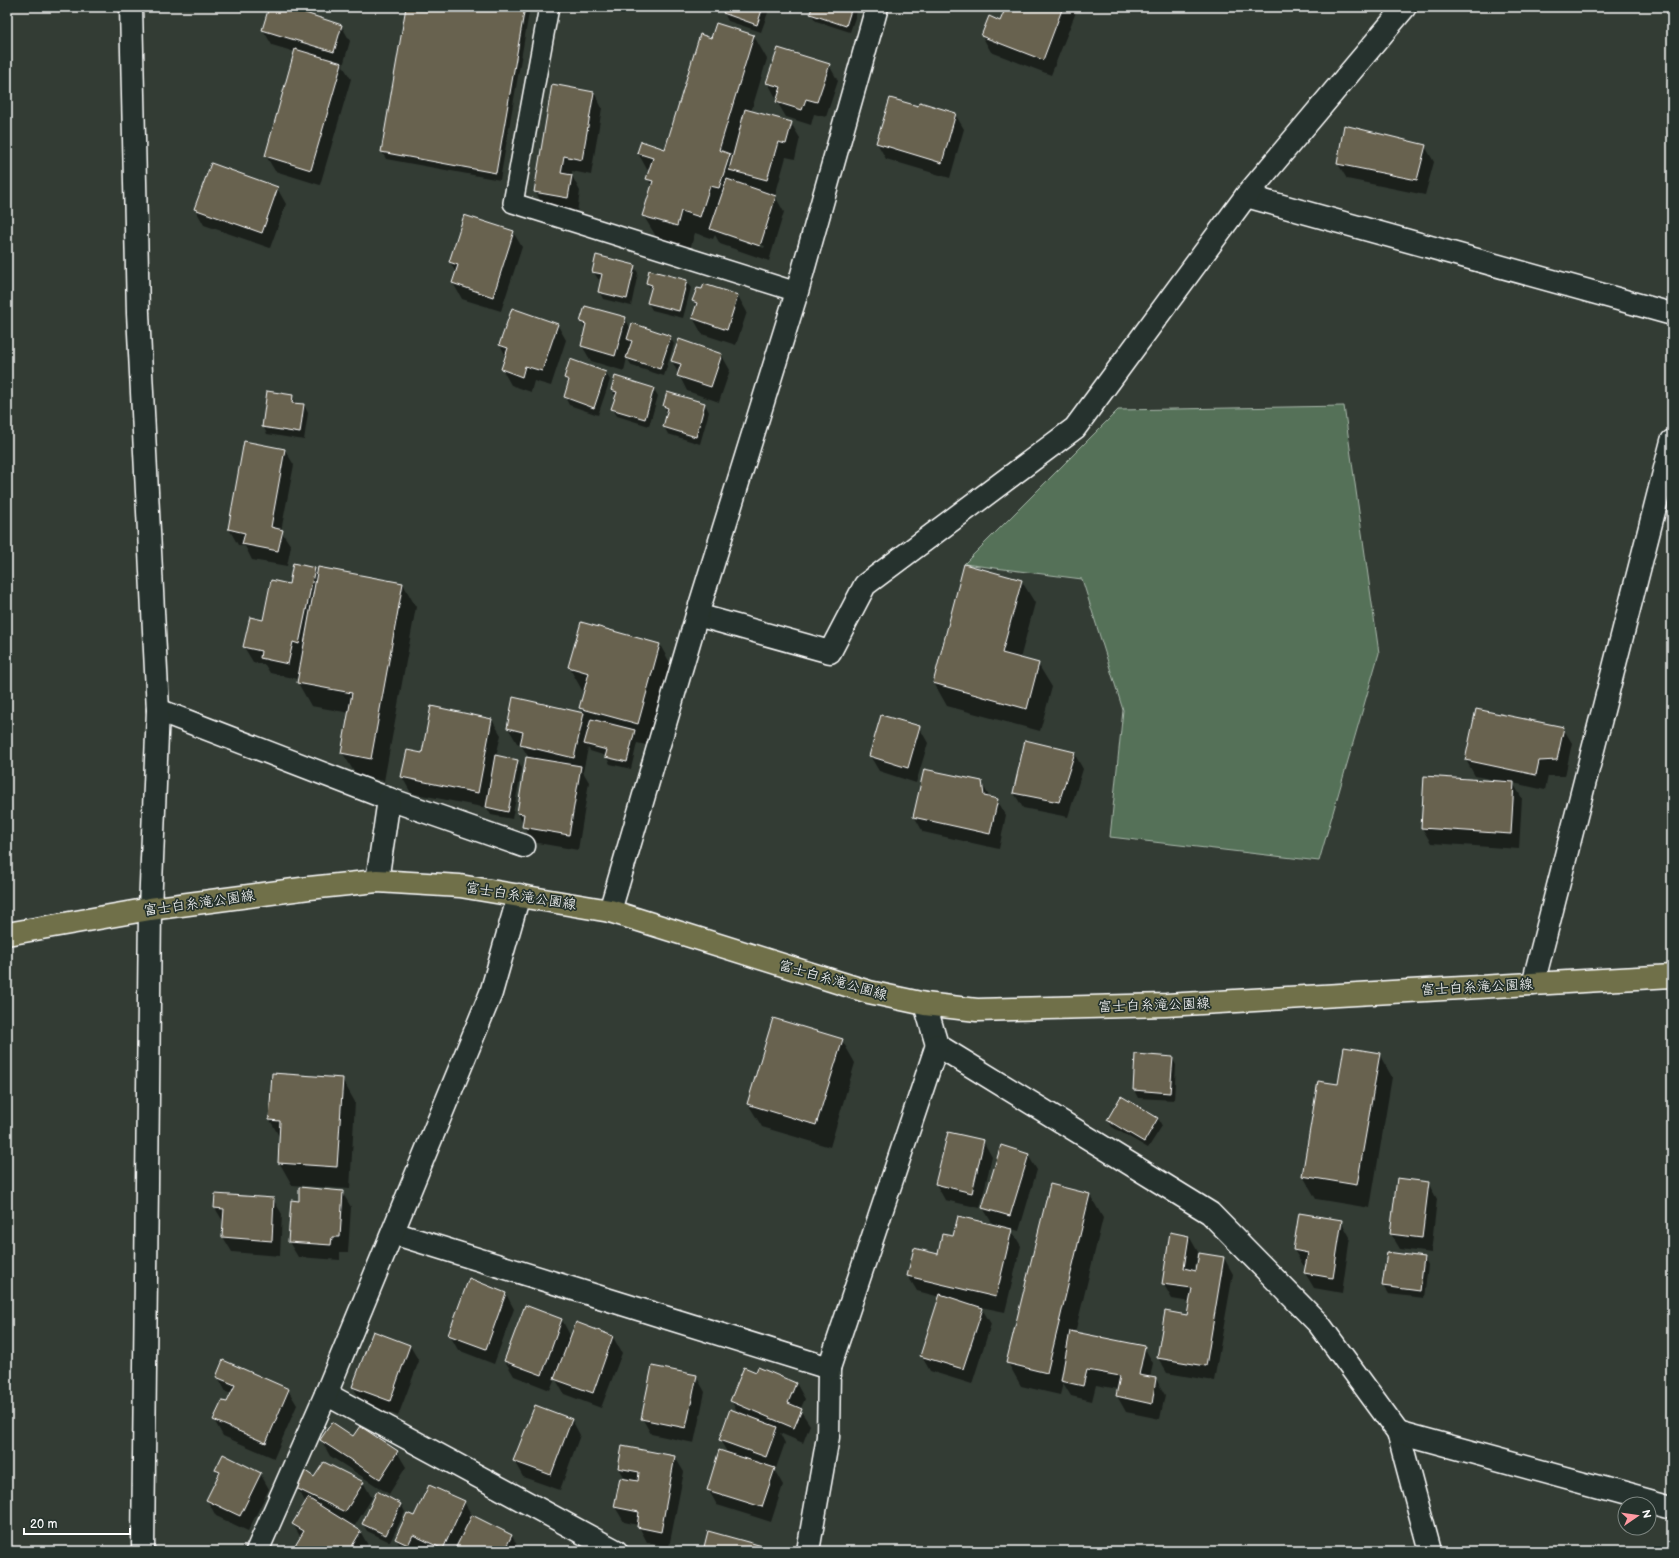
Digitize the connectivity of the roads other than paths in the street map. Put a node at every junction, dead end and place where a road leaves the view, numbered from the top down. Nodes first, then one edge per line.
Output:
1 (132, 7) edge
2 (549, 7) edge
3 (877, 7) edge
4 (1405, 7) edge
5 (1246, 196) junction
6 (796, 292) junction
7 (1672, 314) edge
8 (1672, 441) edge
9 (697, 615) junction
10 (158, 710) junction
11 (389, 799) junction
12 (524, 846) dead end
13 (378, 881) junction
14 (519, 895) junction
15 (150, 909) junction
16 (610, 911) junction
17 (7, 934) edge
18 (1672, 976) edge
19 (1533, 984) junction
20 (925, 1004) junction
21 (937, 1045) junction
22 (393, 1233) junction
23 (829, 1368) junction
24 (326, 1394) junction
25 (1398, 1432) junction
26 (1672, 1507) edge
27 (143, 1551) edge
28 (257, 1551) edge
29 (616, 1551) edge
30 (808, 1551) edge
31 (1430, 1551) edge

1 - 10 street
2 - 6 lane
3 - 6 street
4 - 5 street
5 - 7 street
5 - 9 street
6 - 9 street
8 - 19 street
9 - 16 street
10 - 11 street
10 - 15 street
11 - 12 street
11 - 13 street
13 - 14 main road, 富士白糸滝公園線
13 - 15 main road, 富士白糸滝公園線
14 - 16 main road, 富士白糸滝公園線
14 - 22 street
15 - 17 main road, 富士白糸滝公園線
15 - 27 street
16 - 20 main road, 富士白糸滝公園線
18 - 19 main road, 富士白糸滝公園線
19 - 20 main road, 富士白糸滝公園線
20 - 21 street
21 - 23 street
21 - 25 street
22 - 23 street
22 - 24 street
23 - 30 street
24 - 28 street
24 - 29 street
25 - 26 street
25 - 31 street

